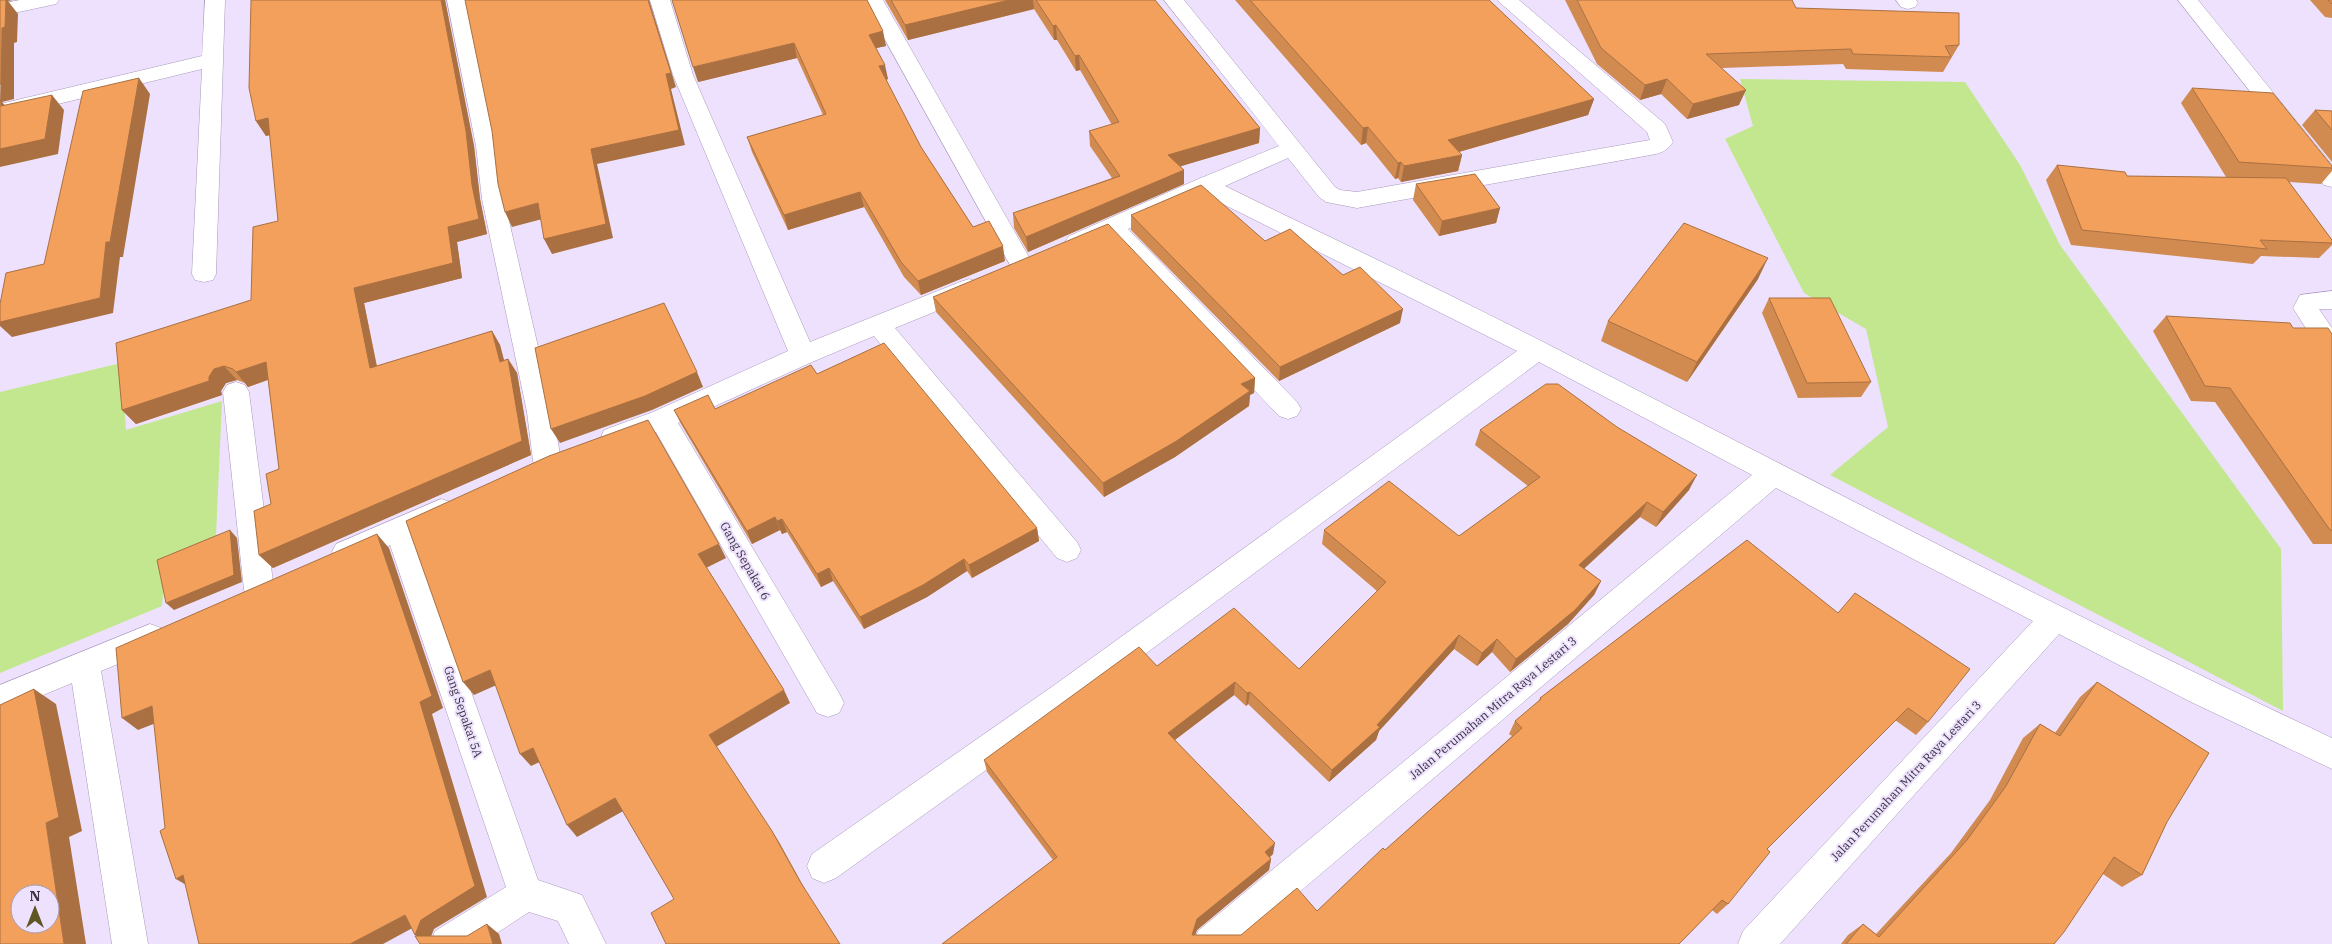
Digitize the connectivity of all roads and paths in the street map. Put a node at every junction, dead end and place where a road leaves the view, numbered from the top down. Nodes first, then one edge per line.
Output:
1 (49, 0) edge
2 (215, 0) edge
3 (458, 0) edge
4 (660, 0) edge
5 (873, 0) edge
6 (1174, 0) edge
7 (1507, 0) edge
8 (2188, 0) edge
9 (0, 10) edge
10 (212, 60) junction
11 (0, 111) edge
12 (1291, 149) junction
13 (2332, 180) edge
14 (1204, 186) junction
15 (1113, 227) junction
16 (1024, 265) junction
17 (204, 274) dead end
18 (2332, 300) edge
19 (879, 326) junction
20 (2332, 348) edge
21 (1537, 350) junction
22 (803, 355) junction
23 (236, 392) edge
24 (1288, 409) dead end
25 (662, 419) junction
26 (547, 462) junction
27 (1774, 473) junction
28 (521, 474) edge
29 (460, 502) edge
30 (399, 529) junction
31 (1067, 550) dead end
32 (320, 564) edge
33 (285, 579) edge
34 (2056, 618) junction
35 (176, 626) edge
36 (85, 665) junction
37 (0, 699) edge
38 (828, 703) dead end
39 (2332, 754) edge
40 (824, 866) dead end
41 (526, 894) junction
42 (130, 944) edge
43 (448, 944) edge
44 (588, 944) edge
45 (1211, 944) edge
46 (1756, 944) edge

1 - 9 street
2 - 10 street
3 - 26 street
4 - 22 street
5 - 16 street
6 - 12 street
7 - 12 street
8 - 13 street
10 - 11 street
10 - 17 street
12 - 14 street
14 - 15 street
14 - 21 street
15 - 16 street
15 - 24 street
16 - 19 street
18 - 20 street
19 - 22 street
19 - 31 street
21 - 27 street
21 - 40 street
22 - 25 street
23 - 33 street
25 - 26 street
25 - 38 street, Gang Sepakat 6
26 - 28 street
27 - 34 street
27 - 45 street, Jalan Perumahan Mitra Raya Lestari 3
29 - 30 street
30 - 32 street
30 - 41 street, Gang Sepakat 5A
34 - 39 street
34 - 46 street, Jalan Perumahan Mitra Raya Lestari 3
35 - 36 street
36 - 37 street
36 - 42 street
41 - 43 street
41 - 44 street

